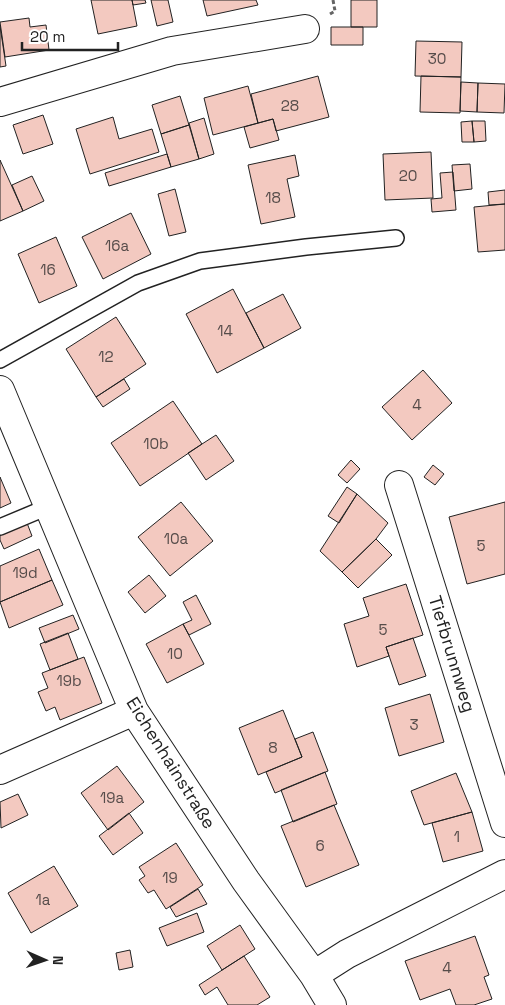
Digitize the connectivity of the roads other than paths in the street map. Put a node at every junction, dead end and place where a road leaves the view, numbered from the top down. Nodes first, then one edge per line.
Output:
1 (305, 29) dead end
2 (0, 102) edge
3 (396, 238) dead end
4 (0, 360) edge
5 (0, 390) edge
6 (399, 485) dead end
7 (50, 506) junction
8 (0, 527) edge
9 (134, 711) junction
10 (0, 770) edge
11 (505, 823) edge
12 (505, 874) edge
13 (314, 975) junction
14 (332, 1005) edge

1 - 2 street
3 - 4 lane
5 - 7 street, Eichenhainstraße
6 - 11 street, Tiefbrunnweg
7 - 8 lane
7 - 9 street, Eichenhainstraße
9 - 10 street
9 - 13 street, Eichenhainstraße
12 - 13 street
13 - 14 street, Eichenhainstraße

